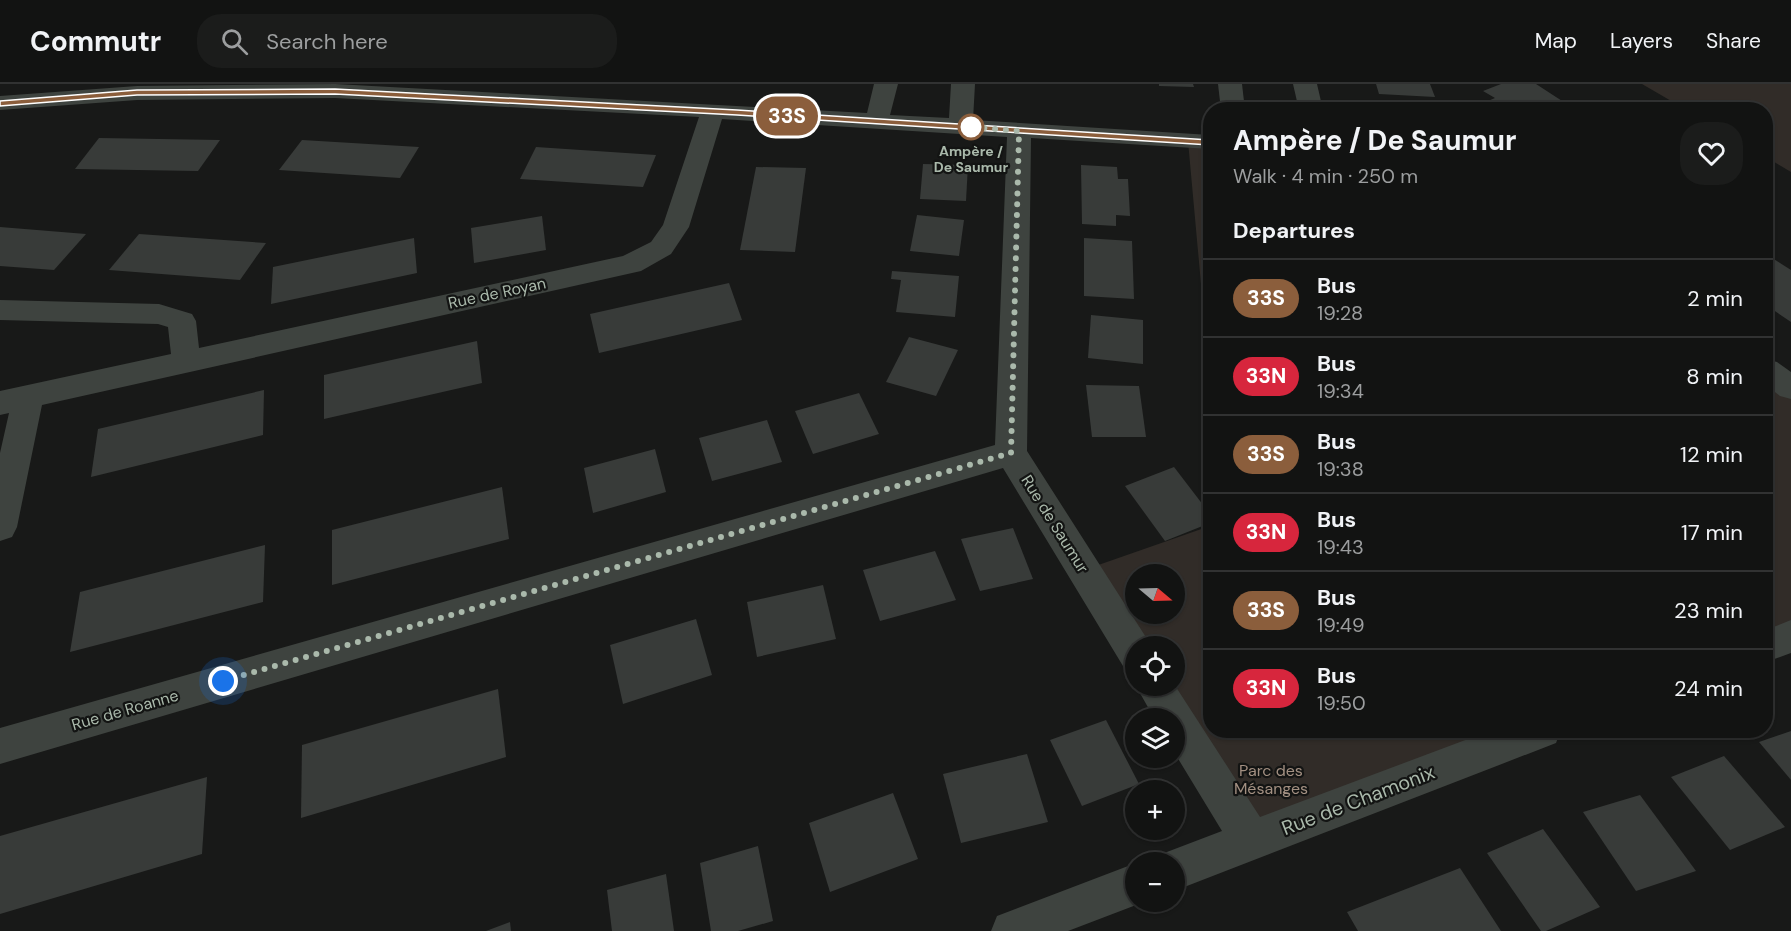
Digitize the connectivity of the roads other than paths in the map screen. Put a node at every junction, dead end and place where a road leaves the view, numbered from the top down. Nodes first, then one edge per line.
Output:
1 (620, 84) edge
2 (886, 84) edge
3 (963, 84) edge
4 (1230, 84) edge
5 (1305, 84) edge
6 (524, 93) edge
7 (1232, 102) edge
8 (1309, 102) edge
9 (0, 103) edge
10 (611, 107) junction
11 (714, 111) junction
12 (877, 121) junction
13 (961, 126) junction
14 (1019, 131) junction
15 (1203, 142) edge
16 (0, 310) edge
17 (186, 362) junction
18 (1773, 375) edge
19 (1791, 388) edge
20 (14, 400) edge
21 (1011, 453) junction
22 (0, 527) edge
23 (1125, 636) edge
24 (1791, 636) edge
25 (1773, 643) edge
26 (1161, 696) edge
27 (1521, 738) edge
28 (0, 746) edge
29 (1251, 840) junction
30 (1185, 866) edge
31 (1125, 888) edge
32 (1012, 931) edge

1 - 10 street
2 - 12 street
3 - 13 street
4 - 7 street
5 - 8 street
6 - 9 street
6 - 10 street
10 - 11 street
11 - 12 street
11 - 17 street, Rue de Royan
12 - 13 street
13 - 14 street
14 - 15 street
14 - 21 street
16 - 17 street
17 - 20 street, Rue de Royan
18 - 19 street
20 - 22 street
21 - 23 street, Rue de Saumur
21 - 28 street, Rue de Roanne
24 - 25 street
26 - 29 street
27 - 29 street, Rue de Chamonix
29 - 30 street, Rue de Chamonix
31 - 32 street

